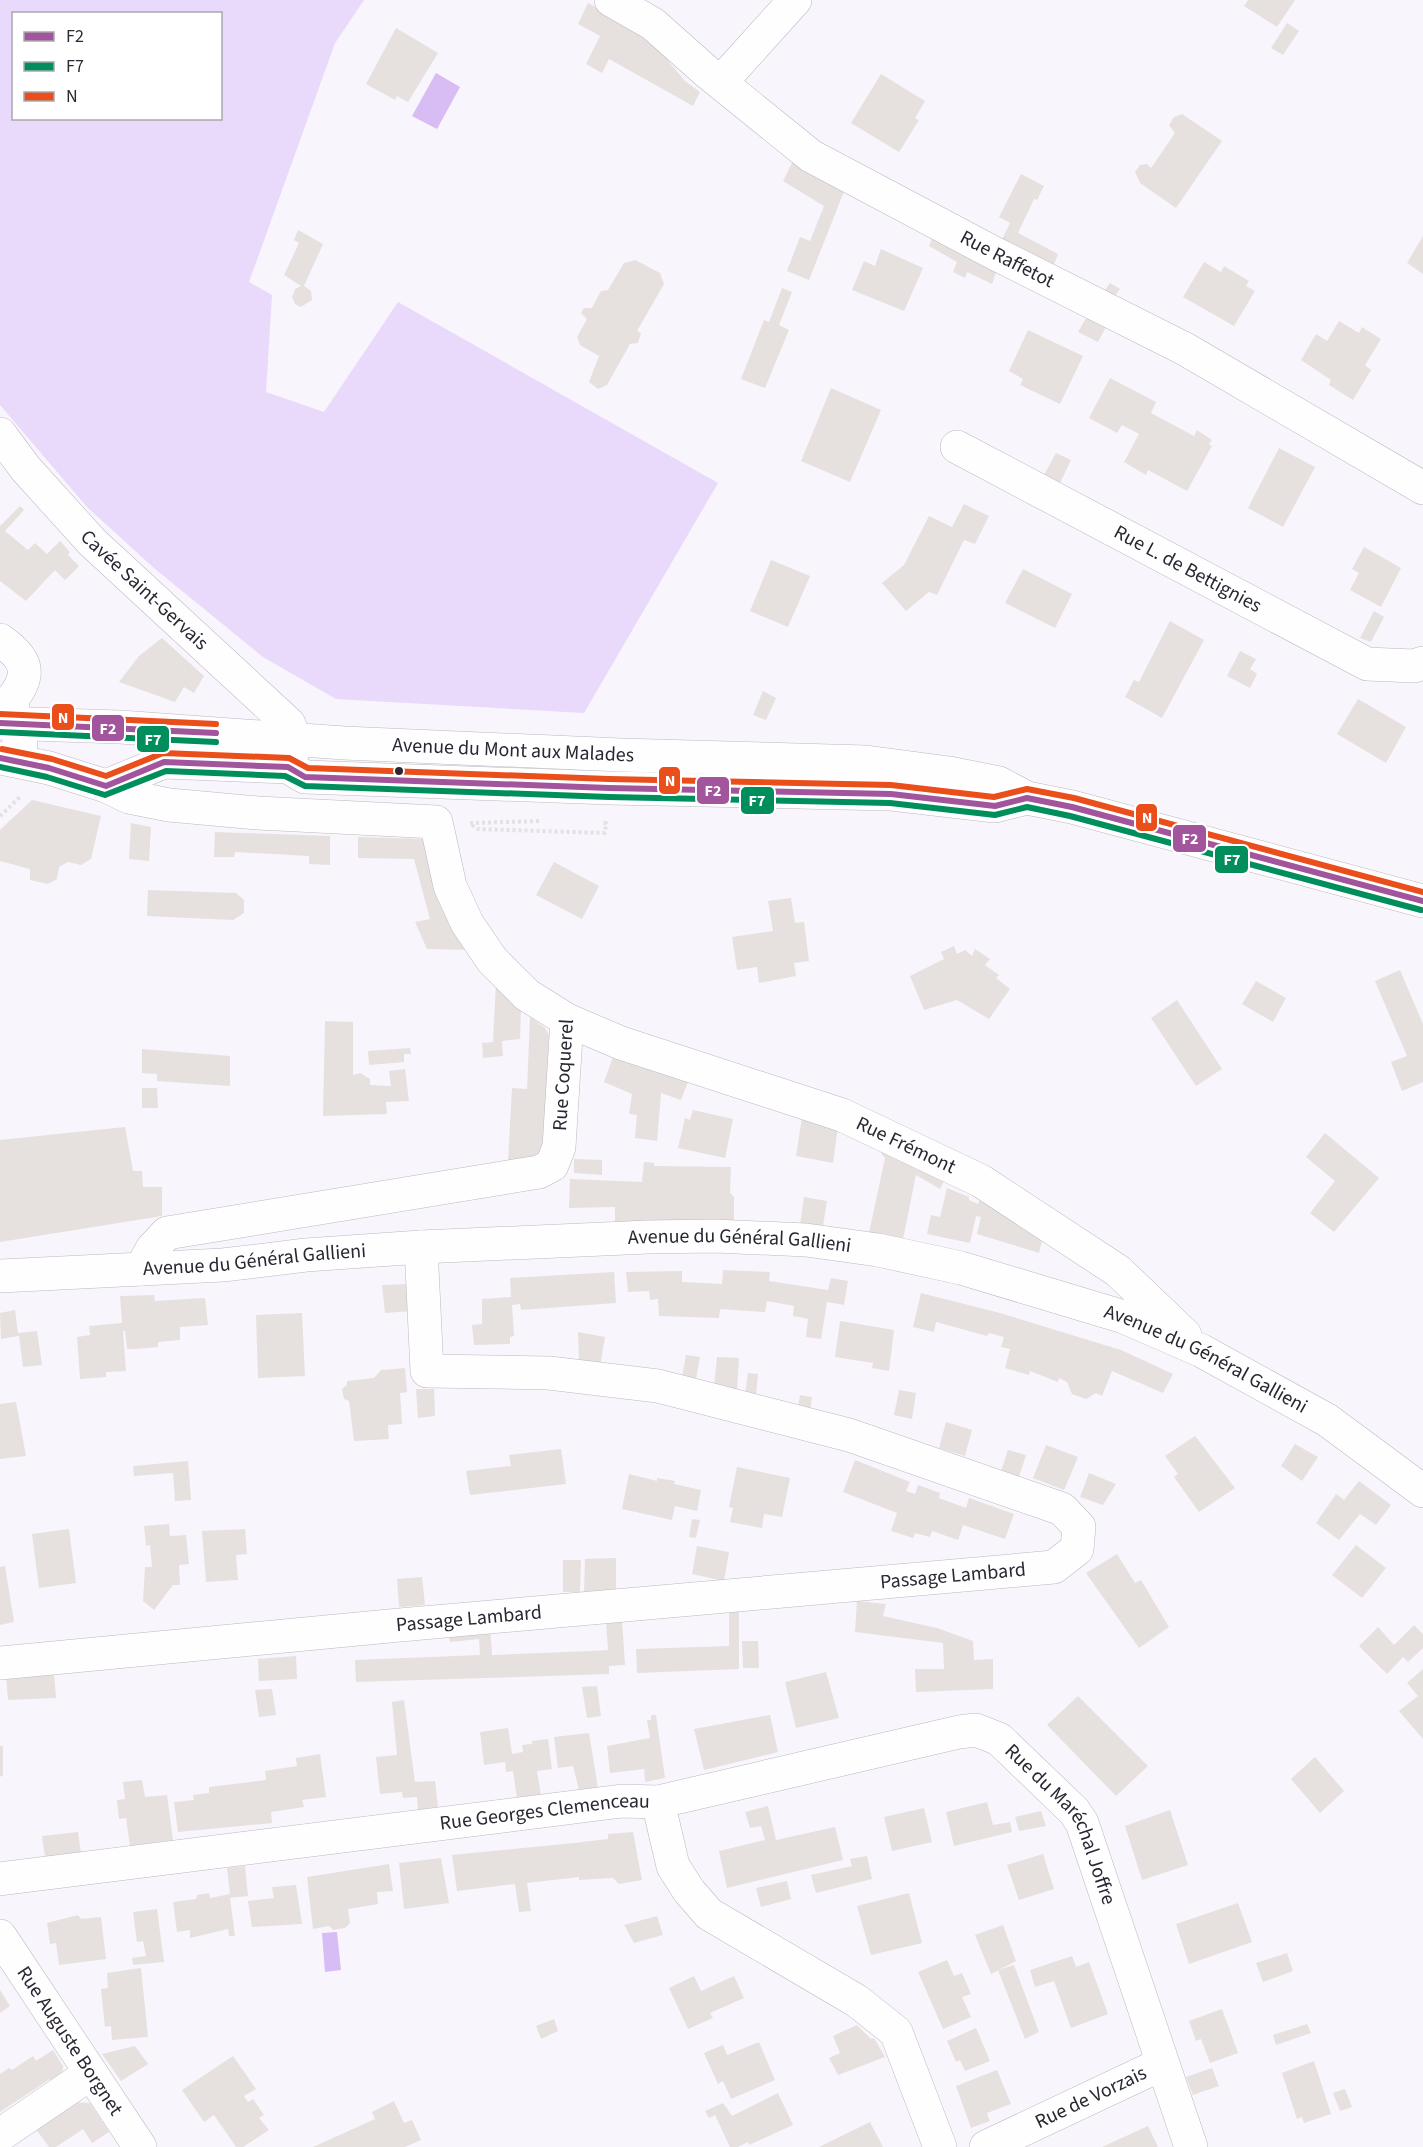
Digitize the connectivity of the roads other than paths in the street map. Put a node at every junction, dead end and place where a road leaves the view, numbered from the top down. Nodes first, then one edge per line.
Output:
1 (611, 0) edge
2 (795, 0) edge
3 (721, 82) junction
4 (0, 434) edge
5 (957, 447) dead end
6 (1423, 488) edge
7 (7, 645) edge
8 (1423, 663) edge
9 (7, 724) edge
10 (289, 748) junction
11 (15, 761) edge
12 (106, 786) junction
13 (1423, 901) edge
14 (567, 1020) junction
15 (422, 1247) junction
16 (141, 1269) junction
17 (0, 1276) edge
18 (1202, 1351) junction
19 (1423, 1491) edge
20 (0, 1663) edge
21 (658, 1802) junction
22 (0, 1879) edge
23 (0, 1936) edge
24 (1162, 2064) junction
25 (91, 2073) junction
26 (0, 2135) edge
27 (140, 2147) edge
28 (940, 2147) edge
29 (986, 2147) edge
30 (1191, 2147) edge

1 - 3 street, Rue Raffetot
2 - 3 street
3 - 6 street, Rue Raffetot
4 - 10 street, Cavée Saint-Gervais
5 - 8 street, Rue L. de Bettignies
7 - 9 street
9 - 10 street
9 - 11 street
10 - 12 street
10 - 13 street, Avenue du Mont aux Malades
11 - 12 street
12 - 14 street, Rue Coquerel
14 - 16 street, Rue Coquerel
14 - 18 street, Rue Frémont
15 - 16 street, Avenue du Général Gallieni
15 - 18 street, Avenue du Général Gallieni
15 - 20 street, Passage Lambard
16 - 17 street, Avenue du Général Gallieni
18 - 19 street, Avenue du Général Gallieni
21 - 22 street, Rue Georges Clemenceau
21 - 24 street, Rue du Maréchal Joffre
21 - 28 street, Rue Georges Clemenceau
23 - 25 street, Rue Auguste Borgnet
24 - 29 street, Rue de Vorzais
24 - 30 street, Rue du Maréchal Joffre
25 - 26 street
25 - 27 street, Rue Auguste Borgnet

